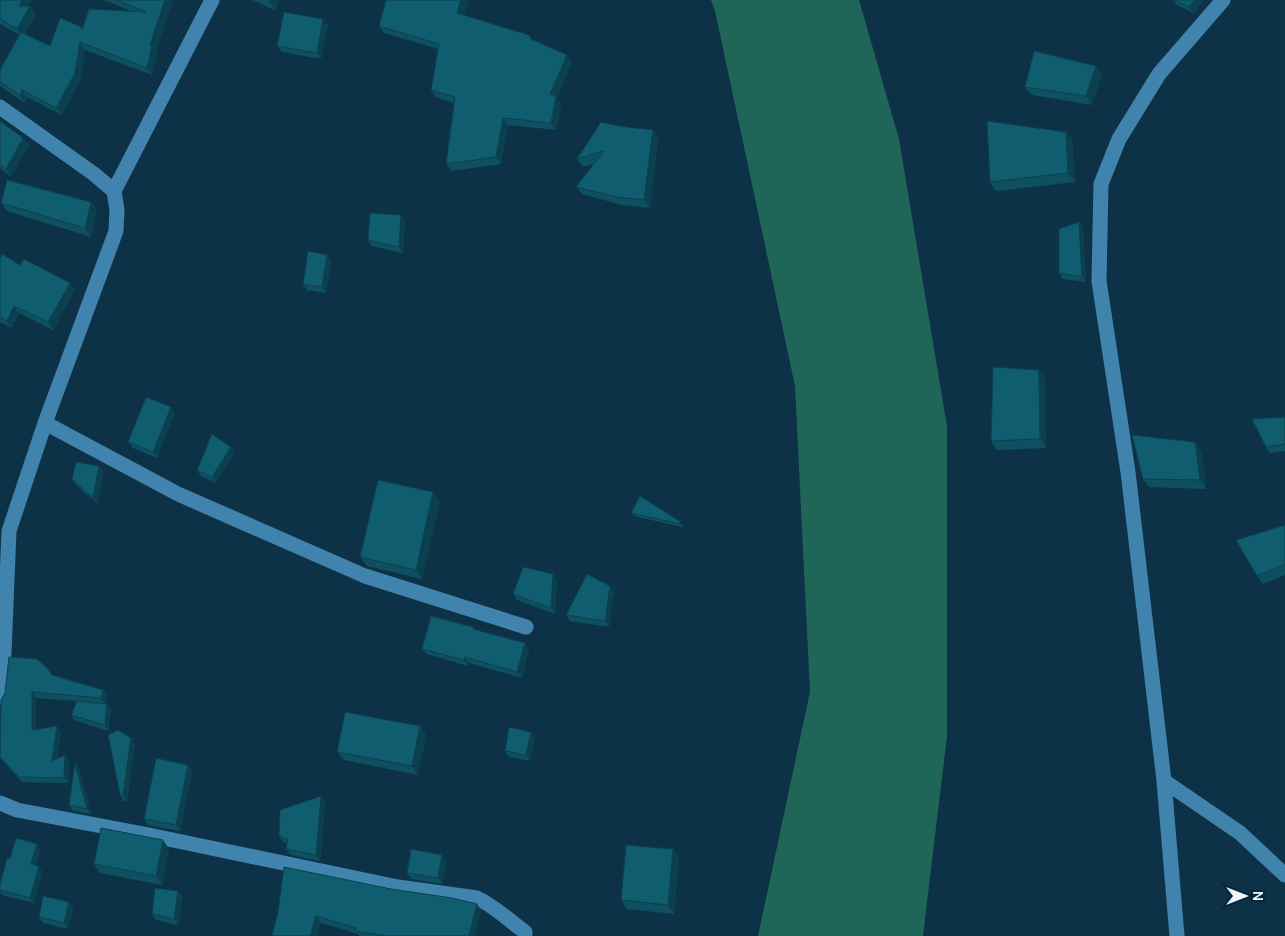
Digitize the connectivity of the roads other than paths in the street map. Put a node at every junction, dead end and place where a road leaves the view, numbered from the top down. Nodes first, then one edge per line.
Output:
1 (212, 0) edge
2 (1223, 0) edge
3 (0, 107) edge
4 (114, 190) junction
5 (45, 423) junction
6 (526, 628) dead end
7 (0, 697) edge
8 (1164, 781) junction
9 (0, 803) edge
10 (1285, 875) edge
11 (530, 935) edge
12 (1177, 936) edge

1 - 4 street
2 - 8 street
3 - 4 street
4 - 5 street
5 - 6 street
5 - 7 street
8 - 10 street
8 - 12 street
9 - 11 street

